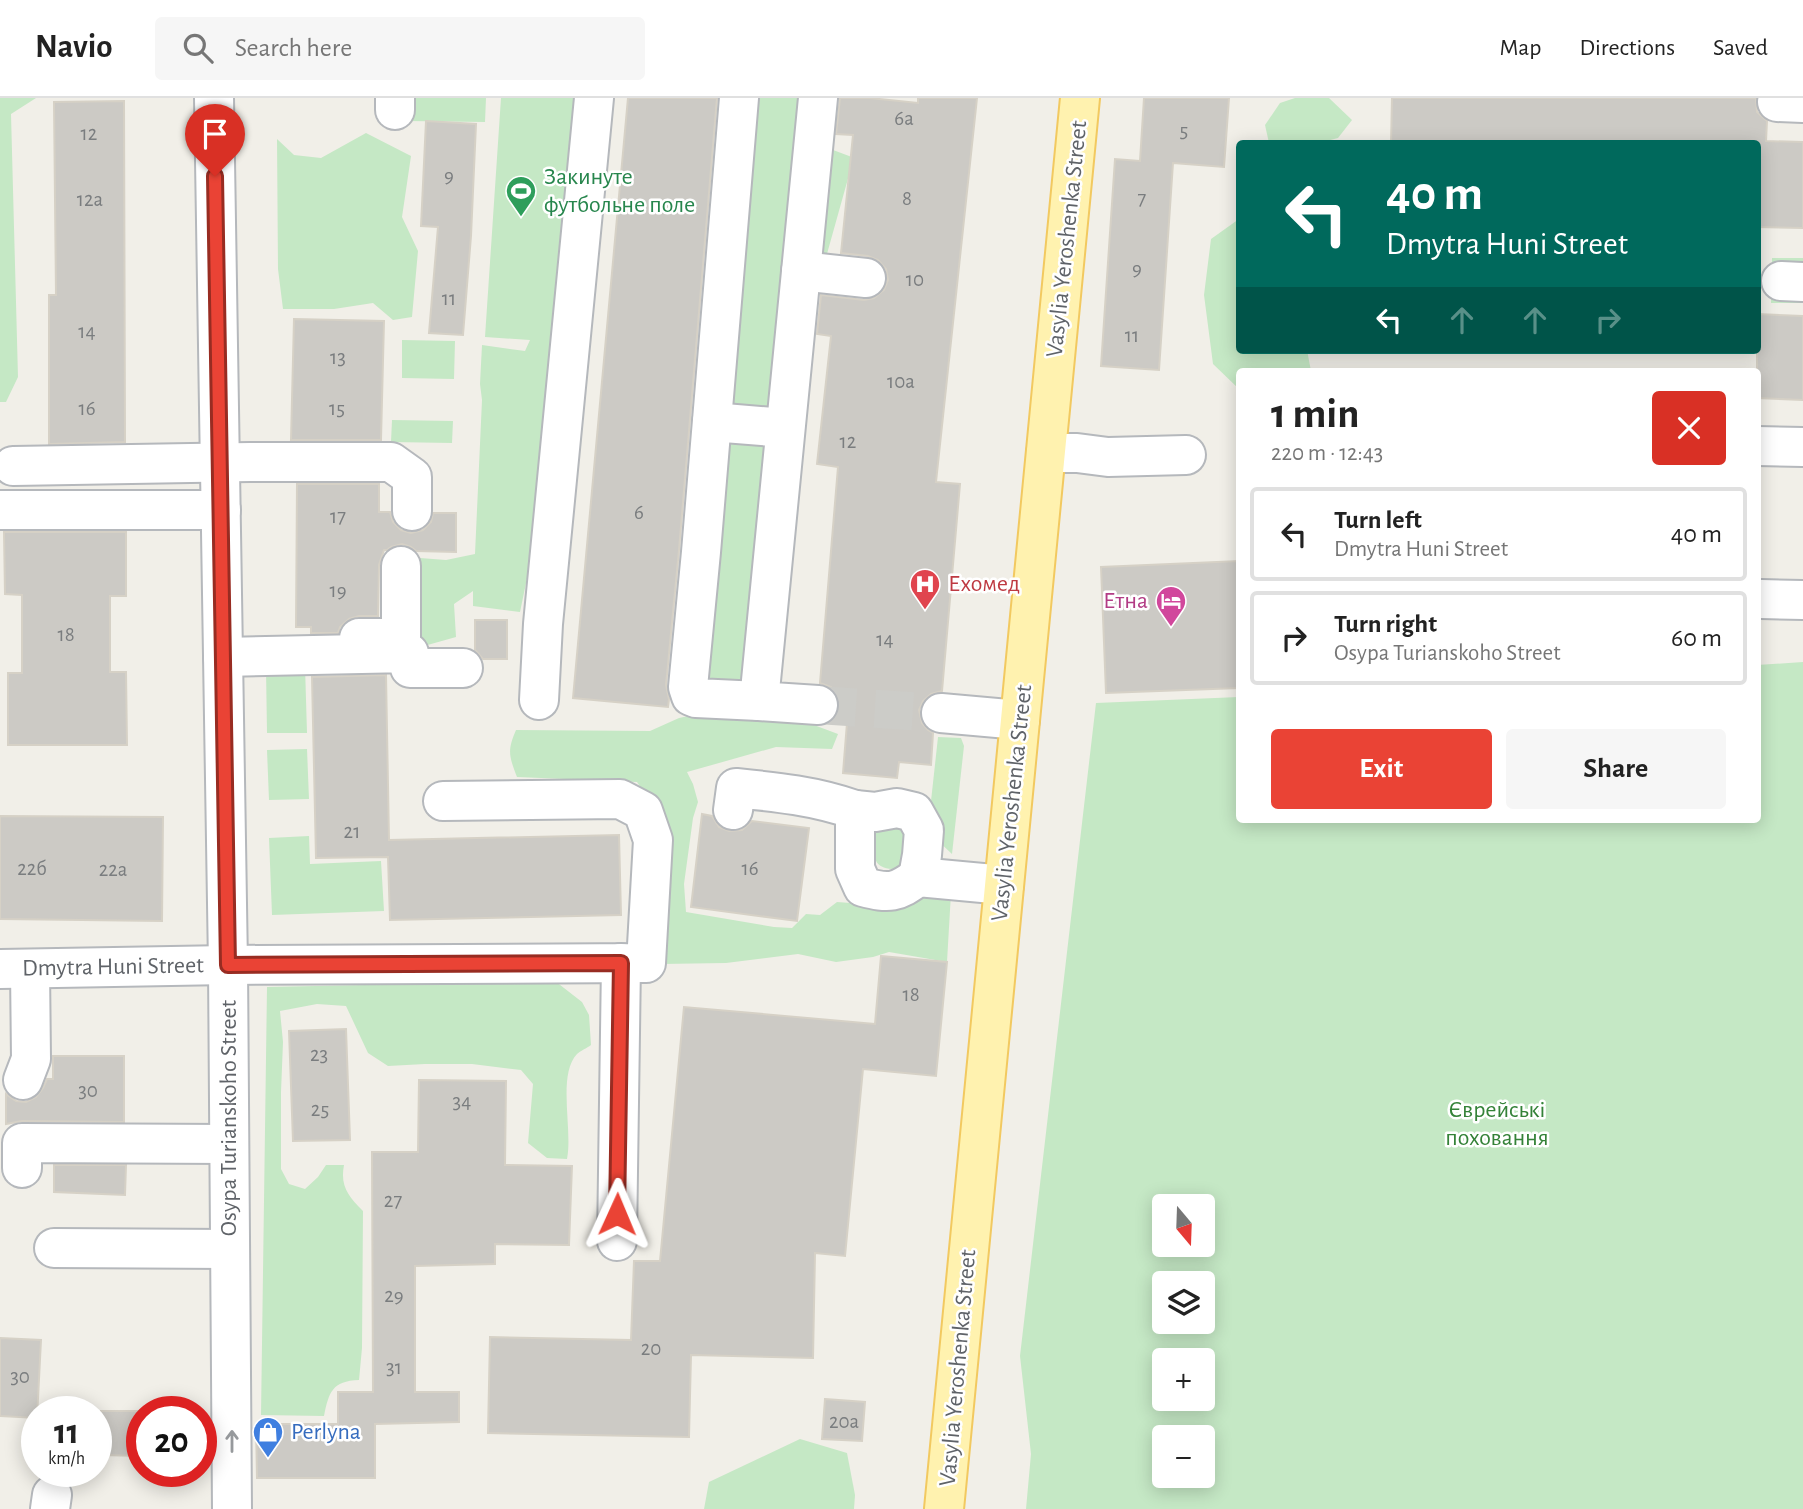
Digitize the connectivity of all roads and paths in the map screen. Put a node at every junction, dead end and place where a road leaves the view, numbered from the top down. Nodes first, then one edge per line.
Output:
1 (214, 98) edge
2 (594, 98) edge
3 (739, 98) edge
4 (818, 98) edge
5 (1080, 98) edge
6 (801, 271) junction
7 (866, 278) dead end
8 (712, 422) junction
9 (785, 428) junction
10 (1761, 446) edge
11 (1803, 447) edge
12 (1046, 453) junction
13 (1186, 455) dead end
14 (220, 462) junction
15 (13, 466) dead end
16 (0, 510) edge
17 (221, 510) junction
18 (412, 510) dead end
19 (401, 566) dead end
20 (1761, 599) dead end
21 (1803, 600) edge
22 (223, 649) junction
23 (463, 668) dead end
24 (539, 700) dead end
25 (759, 701) junction
26 (818, 705) tunnel mouth
27 (941, 713) tunnel mouth
28 (1020, 720) junction
29 (443, 801) dead end
30 (733, 810) dead end
31 (855, 810) junction
32 (918, 877) junction
33 (1004, 885) junction
34 (634, 963) junction
35 (228, 965) junction
36 (15, 969) edge
37 (23, 1080) dead end
38 (229, 1144) junction
39 (22, 1168) dead end
40 (617, 1241) dead end
41 (54, 1248) dead end
42 (230, 1249) junction
43 (232, 1509) edge
44 (944, 1509) edge

1 - 14 street, Osypa Turianskoho Street
2 - 24 street
3 - 8 street
4 - 6 street
5 - 12 main road, Vasylia Yeroshenka Street
6 - 7 street
6 - 9 street
8 - 9 street
8 - 25 street
9 - 25 street
10 - 11 street
12 - 13 street
12 - 28 main road, Vasylia Yeroshenka Street
14 - 15 street
14 - 17 street, Osypa Turianskoho Street
14 - 18 street
16 - 17 street
17 - 22 street, Osypa Turianskoho Street
19 - 22 street
20 - 21 street
22 - 23 street
22 - 35 street, Osypa Turianskoho Street
25 - 26 street
27 - 28 street
28 - 33 main road, Vasylia Yeroshenka Street
29 - 34 street
30 - 31 street
31 - 32 street
31 - 32 street
32 - 33 street
33 - 44 main road, Vasylia Yeroshenka Street
34 - 35 street, Dmytra Huni Street
34 - 40 street
35 - 36 street, Dmytra Huni Street
35 - 38 street, Osypa Turianskoho Street
36 - 37 street
38 - 39 street
38 - 42 street, Osypa Turianskoho Street
41 - 42 street
43 -> 42 street, Osypa Turianskoho Street

